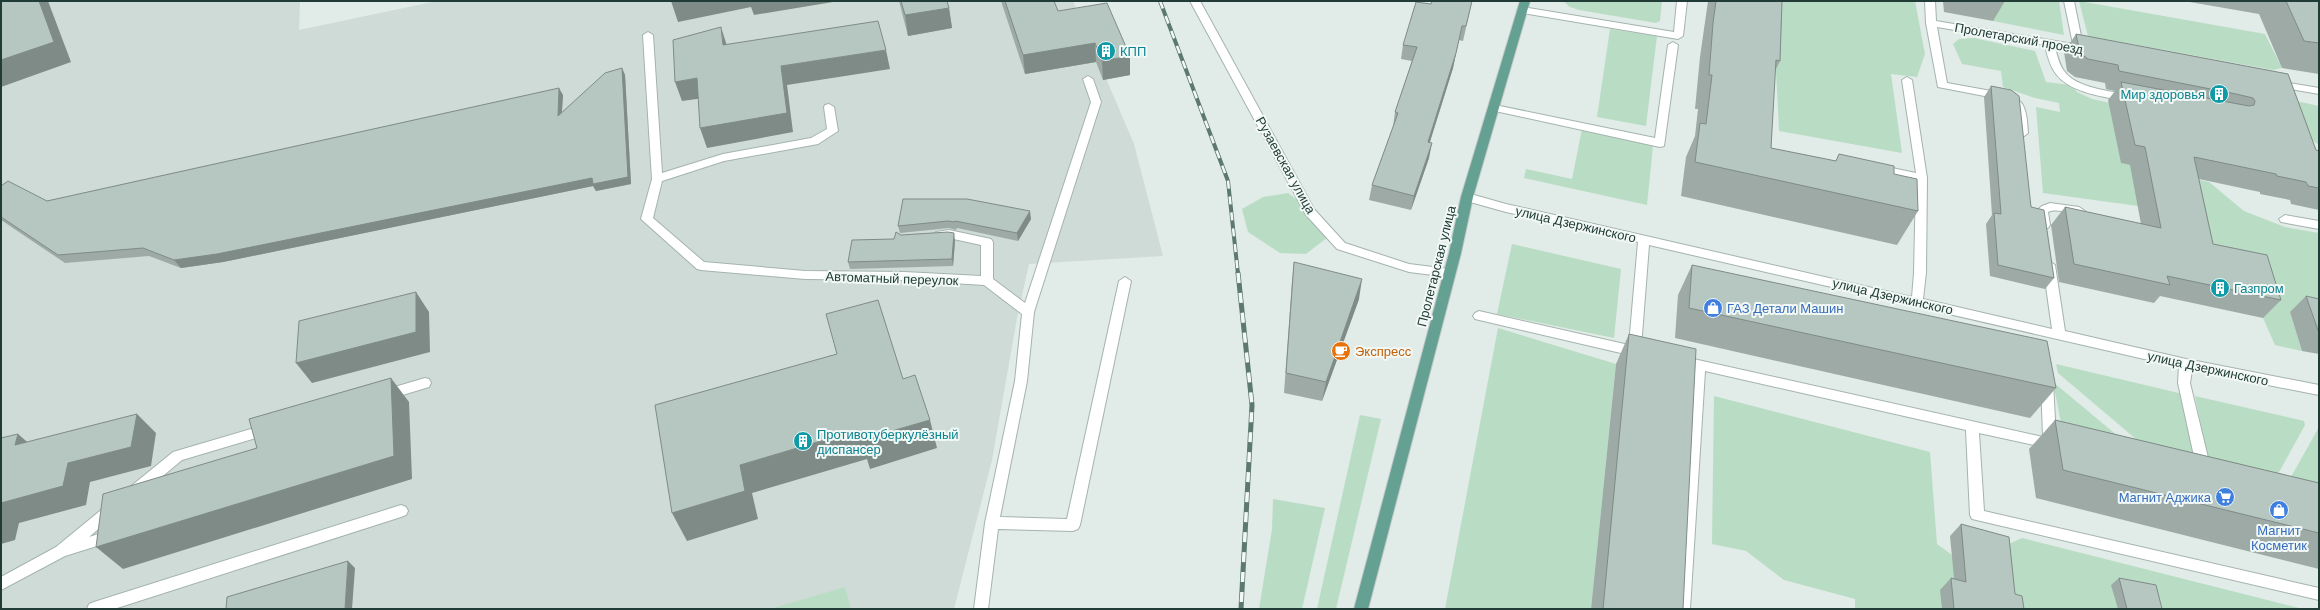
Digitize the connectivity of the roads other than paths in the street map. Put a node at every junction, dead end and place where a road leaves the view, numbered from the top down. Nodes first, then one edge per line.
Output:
1 (1195, 1) edge
2 (1682, 1) edge
3 (1930, 1) edge
4 (2069, 1) edge
5 (1524, 6) edge
6 (1931, 23) junction
7 (648, 35) dead end
8 (2049, 43) junction
9 (1673, 45) dead end
10 (2079, 48) junction
11 (2094, 50) edge
12 (1088, 79) dead end
13 (1907, 80) dead end
14 (2319, 91) edge
15 (2282, 99) edge
16 (2140, 101) edge
17 (829, 107) dead end
18 (1495, 108) junction
19 (2024, 145) edge
20 (1868, 167) edge
21 (1922, 178) junction
22 (656, 179) junction
23 (1467, 197) junction
24 (2090, 213) edge
25 (2285, 219) dead end
26 (2319, 225) edge
27 (2045, 234) edge
28 (926, 236) edge
29 (1644, 240) junction
30 (2048, 257) edge
31 (1449, 273) junction
32 (1125, 281) dead end
33 (987, 282) junction
34 (1917, 301) junction
35 (1028, 312) junction
36 (1479, 316) dead end
37 (2045, 332) junction
38 (2059, 335) junction
39 (2046, 347) edge
40 (1635, 351) junction
41 (1649, 354) edge
42 (1670, 359) edge
43 (2186, 364) junction
44 (1699, 365) junction
45 (2047, 370) edge
46 (425, 383) dead end
47 (2319, 390) edge
48 (372, 399) edge
49 (283, 425) edge
50 (1972, 426) junction
51 (2050, 444) junction
52 (2066, 447) edge
53 (2192, 474) edge
54 (401, 511) dead end
55 (992, 523) junction
56 (108, 537) edge
57 (61, 551) junction
58 (1, 584) edge
59 (2319, 594) edge
60 (94, 609) edge
61 (981, 609) edge
62 (1362, 609) edge
63 (1683, 609) edge

1 - 31 street, Рузаевская улица
2 - 5 street
3 - 6 street
4 - 10 street
5 - 18 main road, Пролетарская улица
6 - 8 street, Пролетарский проезд
6 - 19 street
7 - 22 street, Автоматный переулок
8 - 10 street, Пролетарский проезд
8 - 16 street
9 - 18 street
10 - 11 street, Пролетарский проезд
12 - 35 street
13 - 21 street
14 - 15 street
17 - 22 street
18 - 23 main road, Пролетарская улица
20 - 21 street
21 - 34 street
22 - 33 street, Автоматный переулок
23 - 29 street, улица Дзержинского
23 - 31 main road, Пролетарская улица
24 - 27 street
25 - 26 street
28 - 33 street
29 - 34 street, улица Дзержинского
29 - 40 street
30 - 38 street
31 - 62 main road, Пролетарская улица
32 - 55 street
33 - 35 street
34 - 37 street, улица Дзержинского
35 - 55 street
36 - 40 street
37 - 38 street, улица Дзержинского
37 - 39 street
38 - 43 street, улица Дзержинского
40 - 41 street
42 - 44 street
43 - 47 street, улица Дзержинского
43 - 53 street
44 - 50 street
44 - 63 street
45 - 51 street
46 - 48 street
49 - 57 street
50 - 51 street
50 - 59 street
51 - 52 street
54 - 60 street
55 - 61 street
56 - 57 street
57 - 58 street

